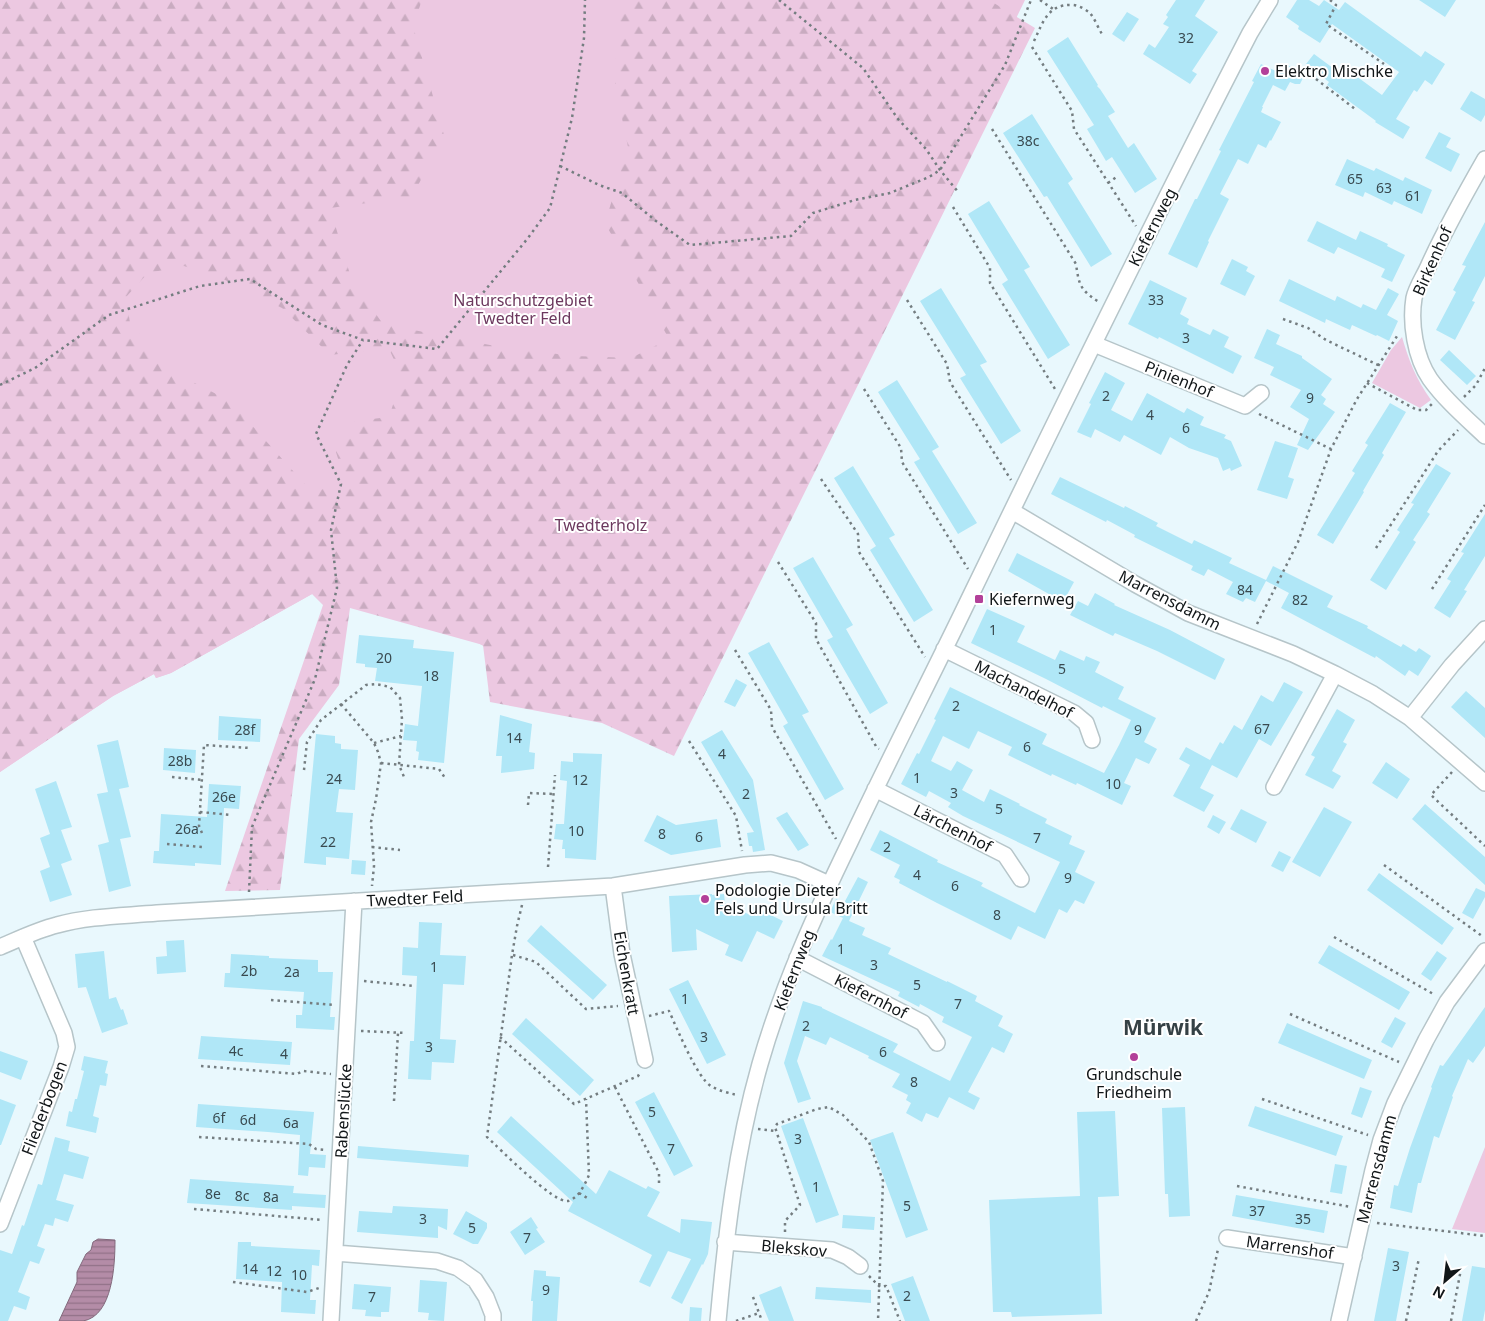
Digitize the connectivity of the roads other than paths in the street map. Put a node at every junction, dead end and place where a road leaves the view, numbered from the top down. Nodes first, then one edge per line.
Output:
1 (1270, 0) edge
2 (1485, 159) edge
3 (1094, 344) junction
4 (1261, 393) dead end
5 (1485, 436) edge
6 (1012, 511) junction
7 (1485, 629) edge
8 (944, 649) junction
9 (1336, 674) junction
10 (1410, 718) junction
11 (1092, 740) dead end
12 (1485, 783) edge
13 (1274, 787) dead end
14 (875, 789) junction
15 (1021, 879) dead end
16 (829, 884) junction
17 (613, 886) junction
18 (354, 901) junction
19 (23, 937) junction
20 (0, 947) edge
21 (1485, 950) edge
22 (797, 958) junction
23 (937, 1043) dead end
24 (644, 1060) road end
25 (0, 1224) edge
26 (1226, 1238) road end
27 (725, 1242) junction
28 (335, 1253) junction
29 (1354, 1257) junction
30 (860, 1266) road end
31 (331, 1321) edge
32 (493, 1321) edge
33 (718, 1321) edge
34 (1339, 1321) edge

1 - 3 street, Kiefernweg
2 - 5 street, Birkenhof
3 - 4 street, Pinienhof
3 - 6 street, Kiefernweg
6 - 8 street, Kiefernweg
6 - 9 street, Marrensdamm
7 - 10 street
8 - 11 street, Machandelhof
8 - 14 street, Kiefernweg
9 - 10 street, Marrensdamm
9 - 13 street
10 - 12 street, Marrensdamm
14 - 15 street, Lärchenhof
14 - 16 street, Kiefernweg
16 - 17 street, Twedter Feld
16 - 22 street, Kiefernweg
17 - 18 street, Twedter Feld
17 - 24 street, Eichenkratt
18 - 19 street, Twedter Feld
18 - 28 street, Rabenslücke
19 - 20 street, Twedter Feld
19 - 25 street, Fliederbogen
21 - 29 street, Marrensdamm
22 - 23 street, Kiefernhof
22 - 27 street, Kiefernweg
26 - 29 street, Marrenshof
27 - 30 street, Blekskov
27 - 33 street, Kiefernweg
28 - 31 street, Rabenslücke
28 - 32 street
29 - 34 street, Marrensdamm

